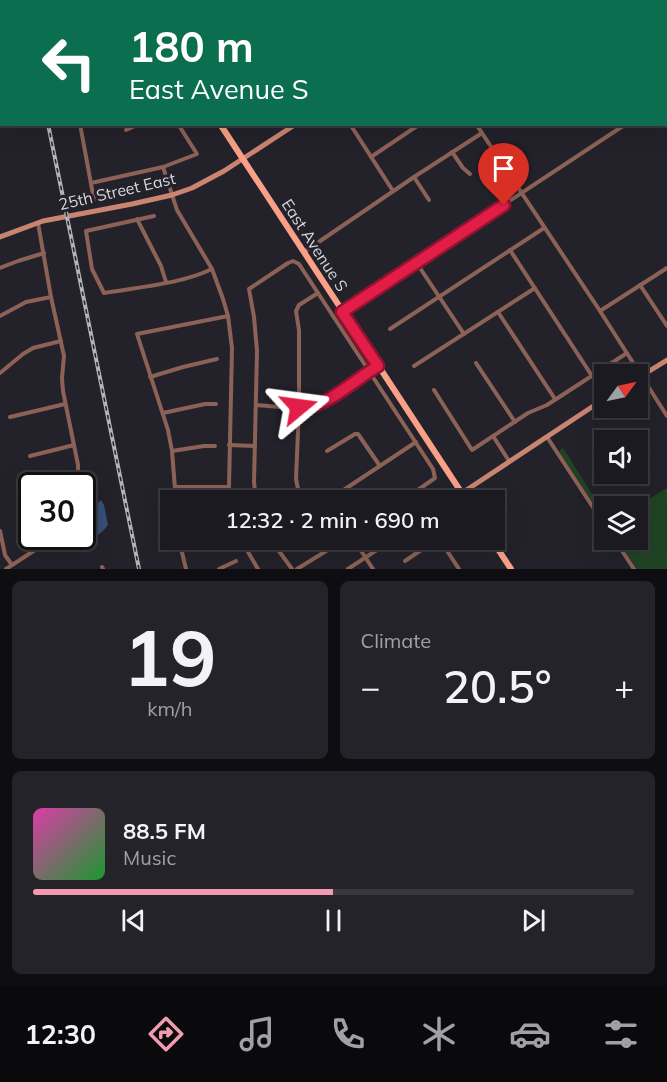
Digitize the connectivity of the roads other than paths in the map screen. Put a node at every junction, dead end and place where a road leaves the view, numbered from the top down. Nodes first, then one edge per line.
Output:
1 (80, 126) edge
2 (135, 126) edge
3 (181, 126) edge
4 (221, 126) edge
5 (293, 126) edge
6 (351, 126) edge
7 (417, 126) edge
8 (477, 126) edge
9 (623, 126) edge
10 (126, 130) dead end
11 (482, 133) junction
12 (453, 152) junction
13 (371, 157) junction
14 (243, 158) junction
15 (164, 167) junction
16 (470, 174) dead end
17 (414, 177) junction
18 (91, 183) junction
19 (393, 191) junction
20 (521, 193) junction
21 (172, 195) junction
22 (94, 200) dead end
23 (429, 200) dead end
24 (154, 216) dead end
25 (137, 219) junction
26 (38, 223) junction
27 (544, 228) junction
28 (0, 237) edge
29 (510, 250) junction
30 (304, 252) junction
31 (44, 253) junction
32 (416, 262) junction
33 (0, 268) edge
34 (667, 268) edge
35 (212, 269) junction
36 (166, 282) junction
37 (640, 285) junction
38 (535, 288) junction
39 (318, 293) junction
40 (51, 297) junction
41 (439, 297) junction
42 (600, 311) junction
43 (342, 312) junction
44 (498, 312) junction
45 (0, 316) edge
46 (228, 316) junction
47 (667, 326) edge
48 (390, 329) dead end
49 (464, 334) junction
50 (61, 341) junction
51 (627, 353) junction
52 (217, 359) dead end
53 (667, 360) edge
54 (476, 363) dead end
55 (632, 364) edge
56 (378, 366) junction
57 (414, 366) dead end
58 (369, 371) junction
59 (648, 372) edge
60 (0, 373) edge
61 (592, 376) junction
62 (150, 377) junction
63 (434, 390) dead end
64 (648, 390) edge
65 (555, 399) junction
66 (65, 404) junction
67 (216, 404) dead end
68 (256, 405) junction
69 (594, 405) edge
70 (299, 407) junction
71 (162, 413) junction
72 (667, 416) edge
73 (10, 417) dead end
74 (515, 422) junction
75 (494, 436) junction
76 (547, 436) junction
77 (416, 442) junction
78 (74, 445) junction
79 (229, 445) junction
80 (215, 446) dead end
81 (255, 446) junction
82 (172, 451) junction
83 (327, 451) dead end
84 (30, 456) dead end
85 (509, 461) junction
86 (380, 466) junction
87 (78, 472) edge
88 (176, 487) joint
89 (229, 487) junction
90 (229, 490) edge
91 (255, 490) edge
92 (297, 490) edge
93 (344, 490) edge
94 (418, 490) edge
95 (460, 490) edge
96 (466, 490) edge
97 (594, 509) edge
98 (0, 531) edge
99 (36, 550) edge
100 (181, 550) edge
101 (248, 550) edge
102 (279, 550) edge
103 (327, 550) edge
104 (361, 550) edge
105 (378, 550) edge
106 (422, 550) edge
107 (445, 550) edge
108 (499, 550) edge
109 (622, 550) edge
110 (366, 558) junction
111 (236, 561) dead end
112 (405, 561) dead end
113 (12, 566) junction
114 (6, 569) edge
115 (186, 569) edge
116 (219, 569) edge
117 (258, 569) edge
118 (295, 569) edge
119 (348, 569) edge
120 (373, 569) edge
121 (459, 569) edge
122 (511, 569) edge
123 (634, 569) edge

1 - 18 street
2 - 10 street
3 - 15 street
4 - 14 main road, East Avenue S
5 - 14 main road, 25th Street East
6 - 13 street
7 - 13 street
8 - 11 street
9 - 20 street
11 - 12 street
11 - 20 street
12 - 16 street
12 - 17 street
13 - 19 street
14 - 21 main road, 25th Street East
14 - 30 main road, East Avenue S
15 - 18 street
15 - 21 street
17 - 19 street
17 - 23 street
18 - 22 street
19 - 30 street
20 - 27 street
20 - 32 street
21 - 26 main road, 25th Street East
21 - 35 street
24 - 25 street
25 - 36 street
25 - 36 street
26 - 28 main road, 25th Street East
26 - 31 street
27 - 29 street
27 - 42 street
29 - 38 street
29 - 41 street
30 - 43 main road, East Avenue S
31 - 33 street
31 - 40 street
32 - 41 street
32 - 43 street
34 - 37 street
35 - 36 street
35 - 46 street
37 - 42 street
37 - 47 street
38 - 44 street
38 - 61 street
39 - 58 street, East Avenue S
39 - 68 street, East Avenue S
39 - 70 street
40 - 45 street
40 - 50 street
41 - 48 street
41 - 49 street
42 - 51 street
43 - 56 main road, East Avenue S
44 - 49 street
44 - 65 street
46 - 62 street
46 - 79 street
49 - 57 street
50 - 60 street
50 - 66 street
51 - 55 street
51 - 61 street
52 - 62 street
53 - 59 main road
54 - 74 street
56 - 58 street
56 - 95 main road, East Avenue S
58 - 70 street
58 - 77 street, East Avenue S
61 - 65 street
62 - 71 street
63 - 75 street
64 - 72 street
65 - 74 street
66 - 73 street
66 - 78 street
67 - 71 street
68 - 70 street
68 - 81 street
69 - 76 main road
70 - 92 street
71 - 82 street
74 - 75 street
75 - 85 street
76 - 85 main road
76 - 97 street
77 - 86 street
77 - 94 street, East Avenue S
78 - 84 street
78 - 87 street
79 - 81 street
79 - 89 street
80 - 82 street
81 - 91 street
82 - 88 street
83 - 86 street
85 - 96 main road
86 - 93 street
88 - 89 street
89 - 90 street
98 - 113 street
99 - 113 street
100 - 115 street
101 - 117 street
102 - 118 street
103 - 118 street
104 - 110 street
105 - 110 street
106 - 112 street
107 - 121 street
108 - 122 main road
109 - 123 street
110 - 119 street
110 - 120 street
111 - 116 street
113 - 114 street

